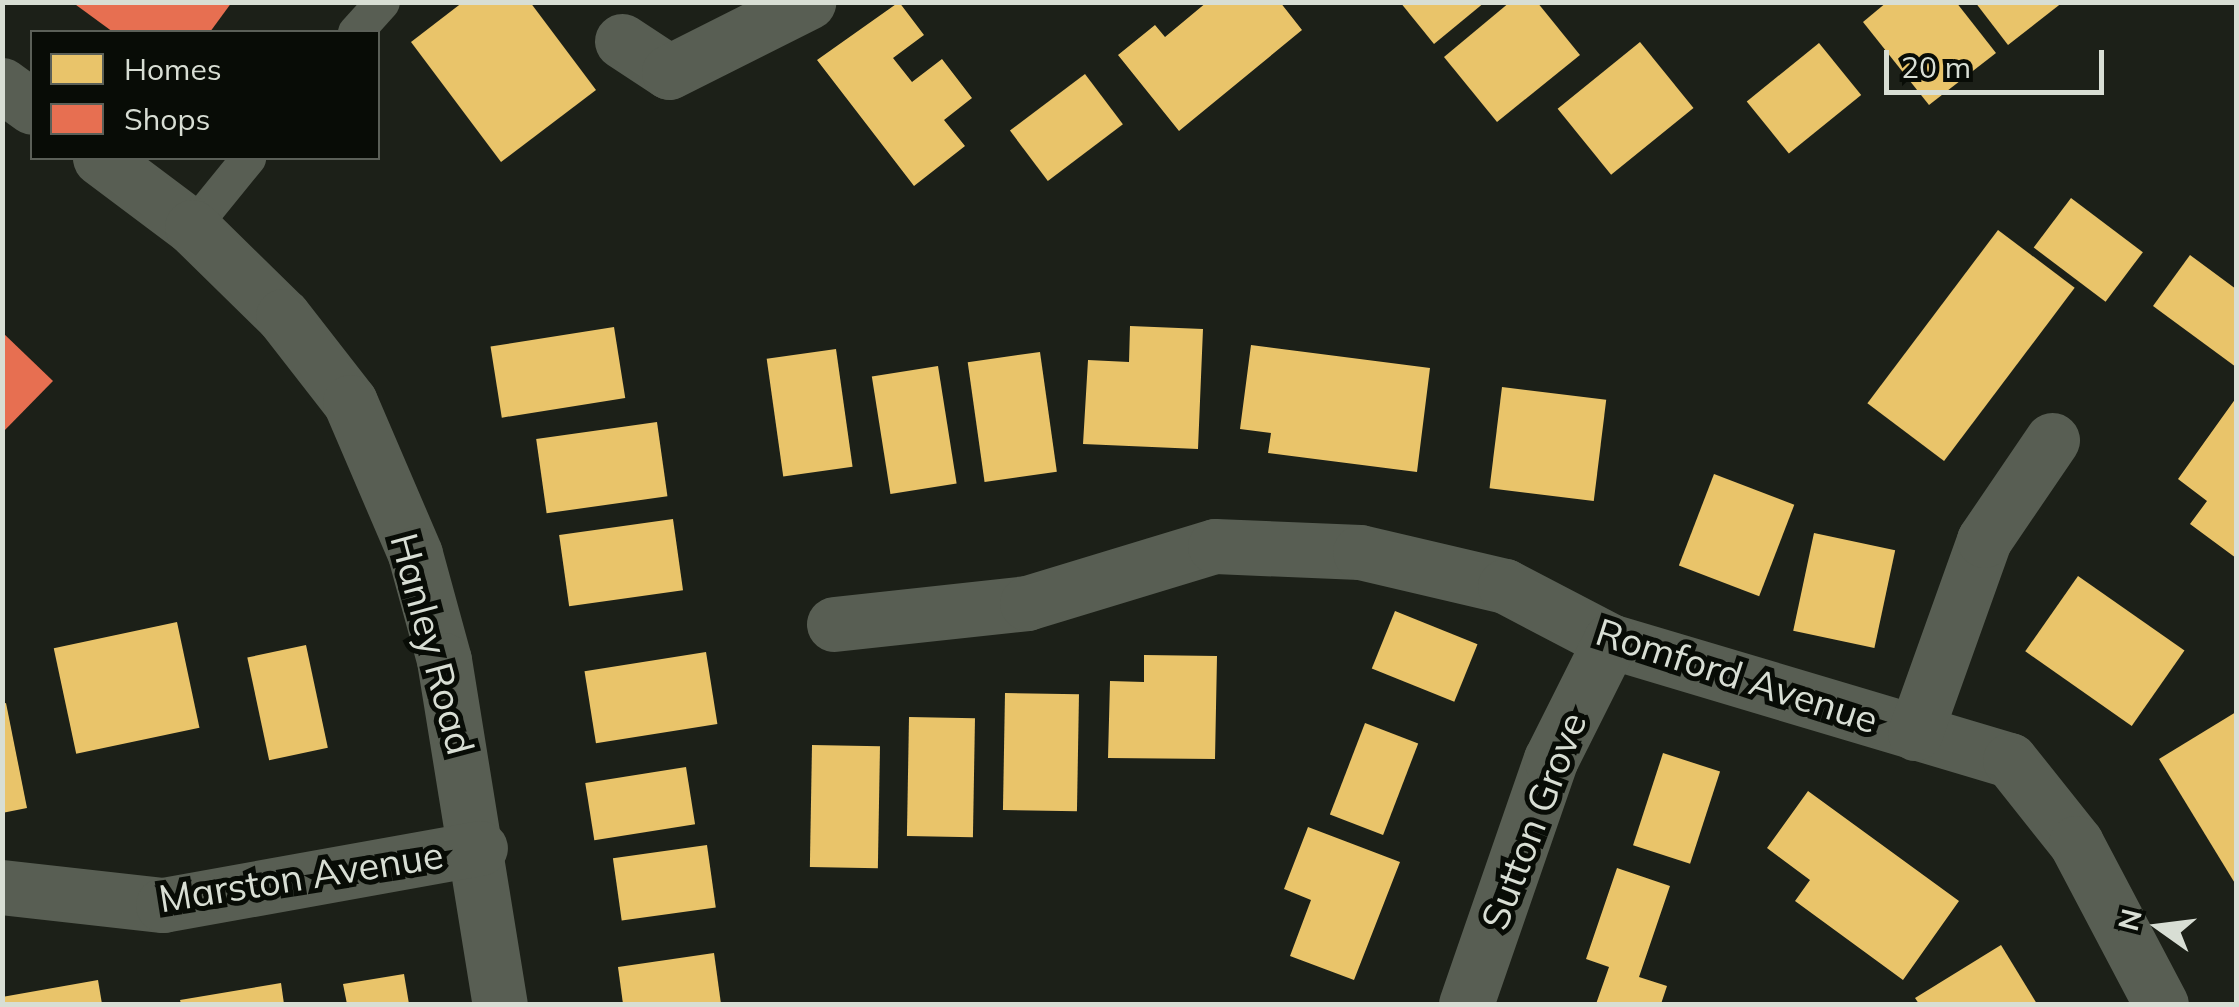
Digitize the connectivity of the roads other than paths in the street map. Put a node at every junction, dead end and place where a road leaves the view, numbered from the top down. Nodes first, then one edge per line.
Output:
1 (382, 2) edge
2 (808, 2) edge
3 (358, 30) edge
4 (622, 42) dead end
5 (2, 85) edge
6 (30, 106) edge
7 (103, 160) edge
8 (246, 160) edge
9 (192, 227) junction
10 (2052, 440) dead end
11 (834, 624) dead end
12 (1610, 642) junction
13 (1914, 733) junction
14 (480, 848) junction
15 (2, 887) edge
16 (500, 1004) edge
17 (1466, 1004) edge
18 (2161, 1004) edge

1 - 3 lane
2 - 4 street
5 - 6 street
7 - 9 street, Hanley Road
8 - 9 lane
9 - 14 street, Hanley Road
10 - 13 street
11 - 12 street, Romford Avenue
12 - 13 street, Romford Avenue
12 - 17 street, Sutton Grove
13 - 18 street, Romford Avenue
14 - 15 street, Marston Avenue
14 - 16 street, Hanley Road

